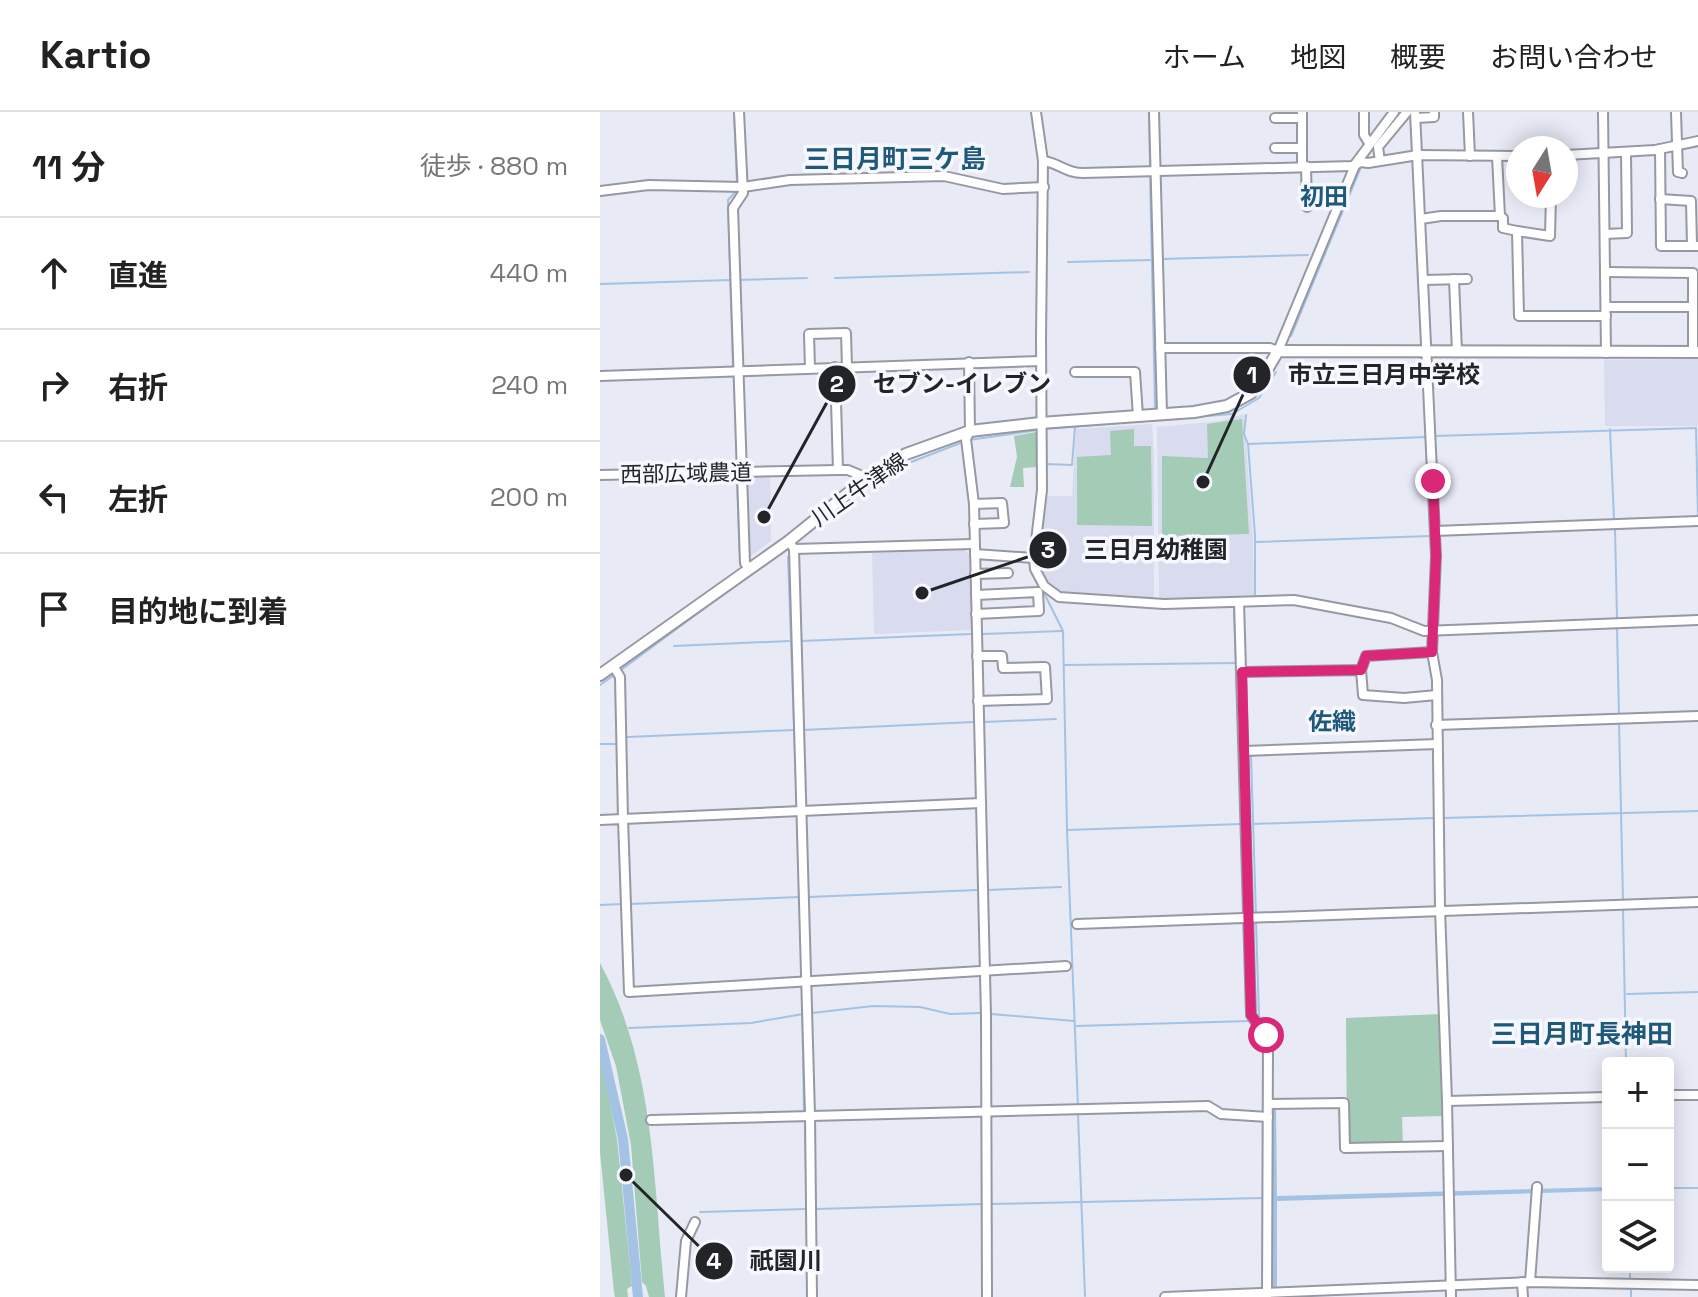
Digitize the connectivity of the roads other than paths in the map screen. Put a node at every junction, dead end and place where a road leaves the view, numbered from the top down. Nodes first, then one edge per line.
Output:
1 (739, 112) edge
2 (1036, 112) edge
3 (1154, 112) edge
4 (1364, 112) edge
5 (1394, 112) edge
6 (1407, 112) edge
7 (1434, 112) edge
8 (1468, 112) edge
9 (1603, 112) edge
10 (1676, 112) edge
11 (1302, 115) edge
12 (1415, 115) edge
13 (1275, 118) dead end
14 (1698, 141) edge
15 (1369, 143) junction
16 (1678, 145) junction
17 (1275, 148) dead end
18 (1302, 148) junction
19 (1660, 149) junction
20 (1626, 152) junction
21 (1604, 153) junction
22 (1578, 154) edge
23 (1418, 155) junction
24 (1470, 156) junction
25 (1497, 156) junction
26 (1506, 156) edge
27 (1043, 161) junction
28 (1380, 161) junction
29 (1362, 162) junction
30 (1304, 166) junction
31 (1152, 170) junction
32 (1682, 173) dead end
33 (739, 187) junction
34 (1044, 187) junction
35 (600, 191) edge
36 (1660, 199) junction
37 (1695, 206) edge
38 (1307, 207) dead end
39 (1551, 208) edge
40 (1500, 216) junction
41 (1421, 219) junction
42 (1517, 231) junction
43 (1605, 234) junction
44 (1695, 246) edge
45 (1605, 272) junction
46 (1454, 279) junction
47 (1467, 279) dead end
48 (1423, 280) junction
49 (1693, 307) junction
50 (1606, 311) junction
51 (1160, 348) junction
52 (1278, 351) junction
53 (1427, 352) junction
54 (1457, 352) junction
55 (1695, 352) edge
56 (1606, 353) junction
57 (1041, 361) junction
58 (969, 362) junction
59 (835, 367) junction
60 (847, 367) junction
61 (810, 368) junction
62 (734, 371) junction
63 (1075, 372) dead end
64 (600, 376) edge
65 (1162, 414) junction
66 (1138, 416) junction
67 (1040, 428) junction
68 (968, 438) junction
69 (838, 470) junction
70 (742, 473) junction
71 (600, 475) edge
72 (867, 478) junction
73 (974, 504) junction
74 (1698, 521) edge
75 (974, 524) junction
76 (1435, 531) junction
77 (791, 545) junction
78 (974, 549) junction
79 (1034, 558) junction
80 (749, 569) junction
81 (1008, 573) dead end
82 (975, 574) junction
83 (976, 595) junction
84 (1239, 602) junction
85 (976, 614) junction
86 (1698, 620) edge
87 (1432, 632) junction
88 (1432, 652) junction
89 (977, 656) junction
90 (1361, 670) junction
91 (617, 672) junction
92 (1242, 672) junction
93 (600, 675) edge
94 (1437, 695) junction
95 (978, 701) junction
96 (1698, 716) edge
97 (1436, 725) junction
98 (1437, 744) junction
99 (1244, 751) junction
100 (981, 803) junction
101 (797, 811) junction
102 (623, 819) junction
103 (600, 820) edge
104 (1698, 902) edge
105 (1440, 909) junction
106 (1254, 917) junction
107 (1077, 924) dead end
108 (1066, 966) dead end
109 (985, 969) junction
110 (803, 981) junction
111 (1674, 1095) edge
112 (1698, 1095) edge
113 (1602, 1097) edge
114 (1447, 1101) junction
115 (1273, 1104) junction
116 (986, 1110) junction
117 (806, 1115) junction
118 (1268, 1117) junction
119 (651, 1120) dead end
120 (1448, 1146) junction
121 (1537, 1191) dead end
122 (695, 1222) dead end
123 (1526, 1282) junction
124 (1624, 1284) junction
125 (1450, 1285) junction
126 (1698, 1285) edge
127 (1416, 1287) junction
128 (1271, 1294) edge
129 (1213, 1296) edge
130 (681, 1297) edge
131 (812, 1297) edge
132 (987, 1297) edge
133 (1165, 1297) edge
134 (1417, 1297) edge
135 (1451, 1297) edge
136 (1523, 1297) edge
137 (1624, 1297) edge

1 - 33 street
2 - 27 street
3 - 31 street
4 - 15 street
5 - 15 street
6 - 28 street
7 - 12 street
8 - 24 street
9 - 21 street
10 - 16 street
11 - 13 street
11 - 18 street
12 - 23 street
14 - 16 street
15 - 29 street
16 - 19 street
16 - 32 street
17 - 18 street
18 - 30 street
19 - 20 street
19 - 36 street
20 - 21 street
20 - 43 street
21 - 22 street
21 - 43 street
23 - 24 street
23 - 28 street
23 - 41 street
24 - 25 street
25 - 26 street
25 - 40 street
27 - 31 street
27 - 34 street
28 - 29 street
29 - 30 street
29 - 52 street
30 - 31 street
30 - 38 street
31 - 51 street
33 - 34 street
33 - 35 street
33 - 62 street
34 - 57 street
36 - 37 street
36 - 44 street
37 - 44 street
39 - 42 street
40 - 41 street
40 - 42 street
41 - 48 street
42 - 50 street
43 - 45 street
45 - 49 street
45 - 50 street
46 - 47 street
46 - 48 street
46 - 54 street
48 - 53 street
49 - 50 street
49 - 55 street
50 - 56 street
51 - 52 street
51 - 65 street
52 - 53 main road
52 - 65 main road, 川上牛津線
53 - 54 main road
53 - 76 street
54 - 56 main road
55 - 56 main road
57 - 58 street
57 - 67 street
58 - 60 street
58 - 68 street
59 - 60 street
59 - 61 street
59 - 69 street
60 - 61 street
61 - 62 street
62 - 64 street
62 - 70 street
63 - 66 street
65 - 66 main road, 川上牛津線
66 - 67 main road, 川上牛津線
67 - 68 main road, 川上牛津線
67 - 79 street
68 - 72 main road, 川上牛津線
68 - 73 street
69 - 70 street, 西部広域農道
69 - 72 street, 西部広域農道
70 - 71 street, 西部広域農道
70 - 80 street
72 - 77 main road, 川上牛津線
73 - 75 street
73 - 75 street
74 - 76 street
75 - 78 street
76 - 87 street
77 - 78 street
77 - 80 main road, 川上牛津線
77 - 101 street
78 - 79 street
78 - 82 street
79 - 84 street
80 - 91 main road, 川上牛津線
81 - 82 street
82 - 83 street
83 - 85 street
83 - 85 street
84 - 87 street
84 - 92 street
85 - 89 street
86 - 87 street
87 - 88 street
88 - 90 street
88 - 94 street
89 - 95 street
89 - 95 street
90 - 92 street
90 - 94 street
91 - 93 main road, 川上牛津線
91 - 102 street
92 - 99 street
94 - 97 street
95 - 100 street
96 - 97 street
97 - 98 street
98 - 99 street
98 - 105 street
99 - 106 street
100 - 101 street
100 - 109 street
101 - 102 street
101 - 110 street
102 - 103 street
102 - 110 street
104 - 105 street
105 - 106 street
105 - 114 street
106 - 107 street
106 - 115 street
108 - 109 street
109 - 110 street
109 - 116 street
110 - 117 street
111 - 112 street
113 - 114 street
114 - 120 street
115 - 118 street
115 - 120 street
116 - 117 street
116 - 118 street
116 - 132 street
117 - 119 street
117 - 131 street
118 - 128 street
120 - 125 street
121 - 123 street
122 - 130 street
123 - 124 street
123 - 125 street
123 - 136 street
124 - 126 street
124 - 137 street
125 - 127 street
125 - 135 street
127 - 128 street
127 - 134 street
128 - 129 street
129 - 133 street

